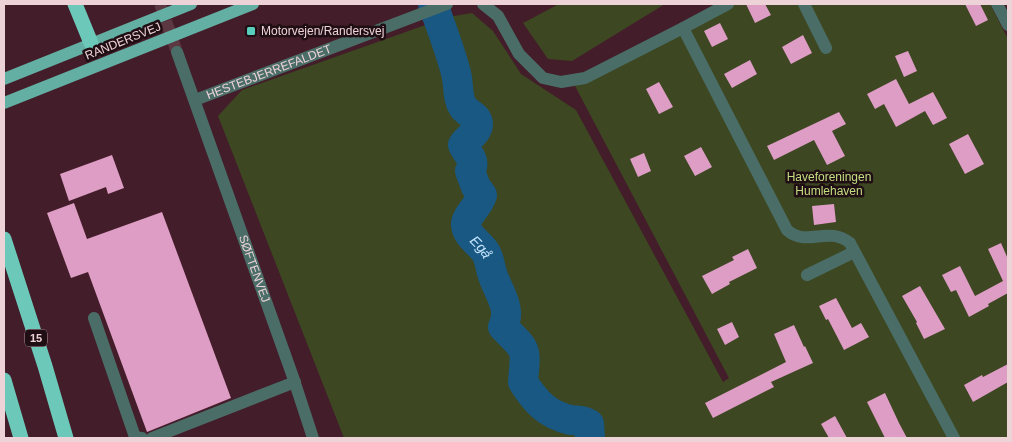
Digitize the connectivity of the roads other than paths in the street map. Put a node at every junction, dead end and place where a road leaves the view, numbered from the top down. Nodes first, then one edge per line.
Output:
1 (75, 4) edge
2 (191, 4) edge
3 (253, 4) edge
4 (445, 4) edge
5 (483, 4) edge
6 (728, 4) edge
7 (804, 4) edge
8 (997, 4) edge
9 (1008, 25) edge
10 (683, 28) junction
11 (91, 43) junction
12 (826, 48) dead end
13 (177, 52) tunnel mouth
14 (99, 65) junction
15 (4, 79) edge
16 (195, 100) junction
17 (7, 101) edge
18 (4, 239) edge
19 (854, 252) junction
20 (808, 275) dead end
21 (94, 318) dead end
22 (4, 380) edge
23 (295, 382) junction
24 (21, 438) edge
25 (66, 438) edge
26 (142, 438) edge
27 (152, 438) edge
28 (313, 438) edge
29 (954, 438) edge

1 - 11 highway
2 - 11 main road, RANDERSVEJ
3 - 14 main road, RANDERSVEJ
4 - 16 street, HESTEBJERREFALDET
5 - 10 street
6 - 10 street
7 - 12 street
8 - 9 street
10 - 19 street
11 - 14 main road
11 - 15 main road, RANDERSVEJ
13 - 16 street, HESTEBJERREFALDET
14 - 17 main road, RANDERSVEJ
16 - 23 street, SØFTENVEJ
18 - 25 highway, 15
19 - 20 street
19 - 29 street
21 - 26 street
22 - 24 highway
23 - 27 street
23 - 28 street, SØFTENVEJ

